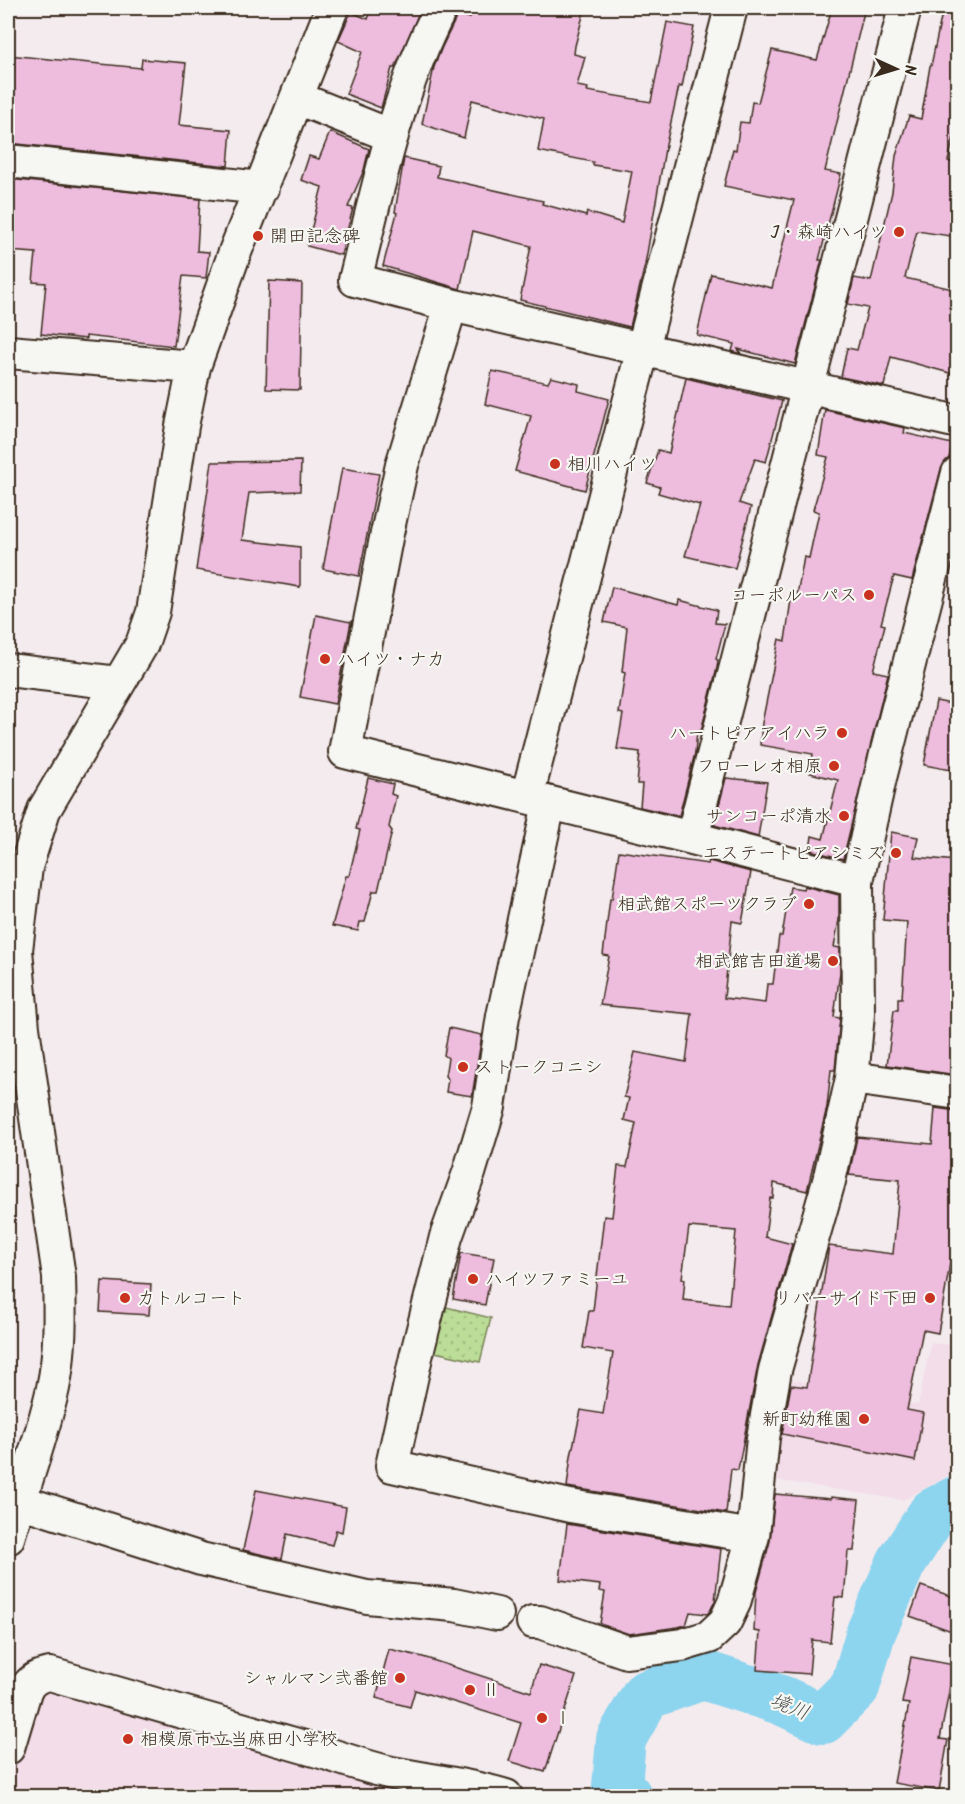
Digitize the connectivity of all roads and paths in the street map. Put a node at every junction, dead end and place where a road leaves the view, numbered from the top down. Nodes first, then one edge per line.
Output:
1 (332, 8) edge
2 (441, 8) edge
3 (731, 8) edge
4 (905, 8) edge
5 (297, 98) junction
6 (392, 136) junction
7 (8, 161) edge
8 (262, 188) junction
9 (451, 305) junction
10 (642, 350) junction
11 (8, 352) edge
12 (194, 367) junction
13 (806, 387) junction
14 (957, 422) edge
15 (957, 473) edge
16 (8, 670) edge
17 (118, 683) junction
18 (538, 800) junction
19 (692, 838) junction
20 (857, 881) junction
21 (15, 1031) edge
22 (852, 1078) junction
23 (957, 1094) edge
24 (19, 1501) junction
25 (753, 1536) junction
26 (8, 1538) edge
27 (497, 1614) dead end
28 (533, 1622) dead end
29 (8, 1748) edge
30 (506, 1797) edge

1 - 5 street
2 - 6 street
3 - 10 street
4 - 13 street
5 - 6 street
5 - 8 street
6 - 9 street
7 - 8 street
8 - 12 street
9 - 10 street
9 - 18 street
10 - 13 street
10 - 18 street
11 - 12 street
12 - 17 street
13 - 14 street
13 - 19 street
15 - 20 street
16 - 17 street
17 - 21 street
18 - 19 street
18 - 25 street
19 - 20 street
20 - 22 street
21 - 24 street
22 - 23 street
22 - 25 street
24 - 26 street
24 - 27 street
25 - 28 street
29 - 30 street

